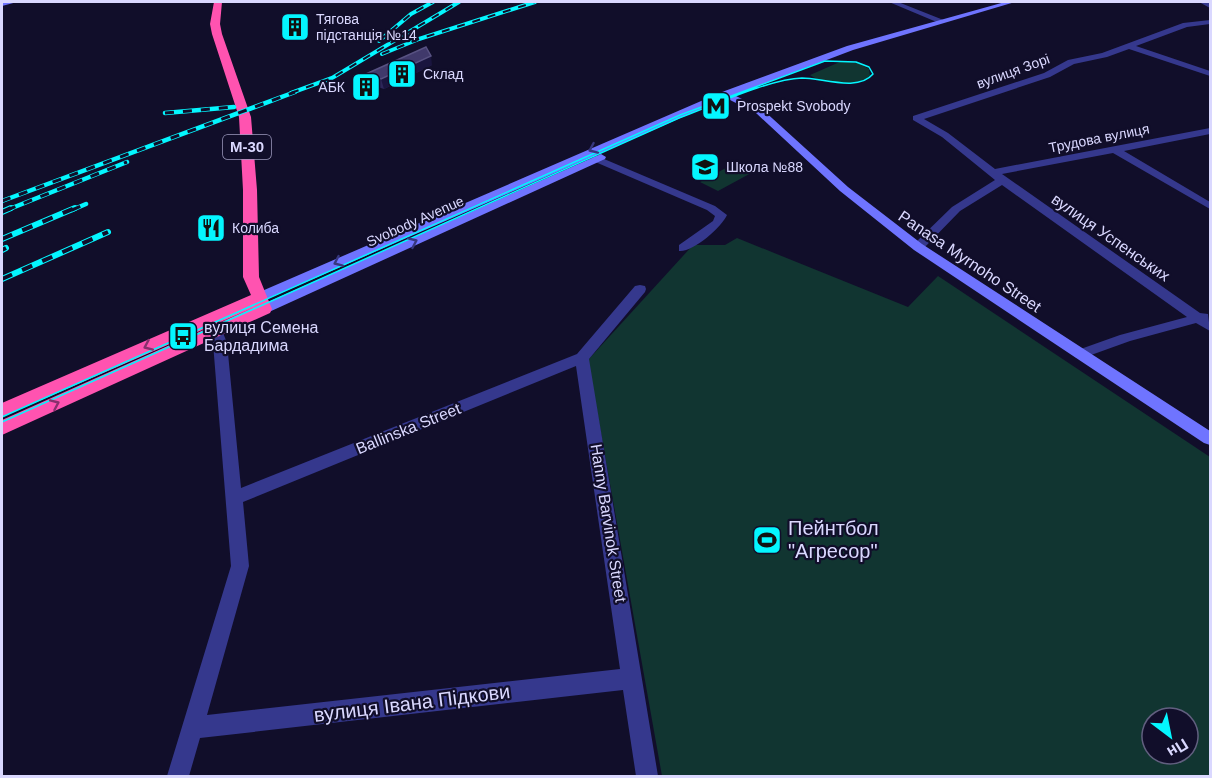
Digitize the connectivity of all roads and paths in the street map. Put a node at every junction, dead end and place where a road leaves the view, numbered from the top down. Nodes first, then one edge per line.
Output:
1 (13, 2) edge
2 (218, 2) edge
3 (893, 2) edge
4 (1011, 2) edge
5 (1203, 2) edge
6 (2, 4) edge
7 (1210, 6) edge
8 (942, 21) junction
9 (1210, 22) edge
10 (1129, 46) junction
11 (1210, 74) edge
12 (730, 97) junction
13 (1210, 131) edge
14 (1115, 150) junction
15 (597, 159) junction
16 (997, 177) junction
17 (1210, 206) edge
18 (918, 247) junction
19 (683, 248) dead end
20 (640, 289) dead end
21 (262, 303) junction
22 (1207, 320) edge
23 (214, 324) junction
24 (1080, 354) junction
25 (582, 358) junction
26 (2, 410) edge
27 (2, 428) edge
28 (1210, 439) edge
29 (234, 498) junction
30 (633, 678) junction
31 (192, 728) junction
32 (178, 777) edge
33 (647, 777) edge

1 - 6 main road
2 - 21 highway, М-30
3 - 8 street
4 - 8 main road, Svobody Avenue
5 - 7 street
8 - 12 main road, Svobody Avenue
9 - 10 street, вулиця Зорі
10 - 11 street
10 - 16 street, вулиця Зорі
12 - 15 main road, Svobody Avenue
12 - 18 main road, Panasa Myrnoho Street
12 -> 21 main road, Svobody Avenue
13 - 14 street, Трудова вулиця
14 - 16 street, Трудова вулиця
14 - 17 street
15 - 19 street
21 -> 15 main road, Svobody Avenue
16 - 18 street, Трудова вулиця
16 - 22 street, вулиця Успенських
18 - 24 main road, Panasa Myrnoho Street
20 - 25 street
21 - 23 highway, Svobody Avenue
22 - 24 street
23 -> 26 highway, Svobody Avenue
27 -> 23 highway, Svobody Avenue
23 - 29 street
24 - 28 main road, Panasa Myrnoho Street
25 - 29 street, Ballinska Street
25 - 30 street, Hanny Barvinok Street
29 - 31 street
30 - 31 street, вулиця Івана Підкови
30 - 33 street, Hanny Barvinok Street
31 - 32 street

